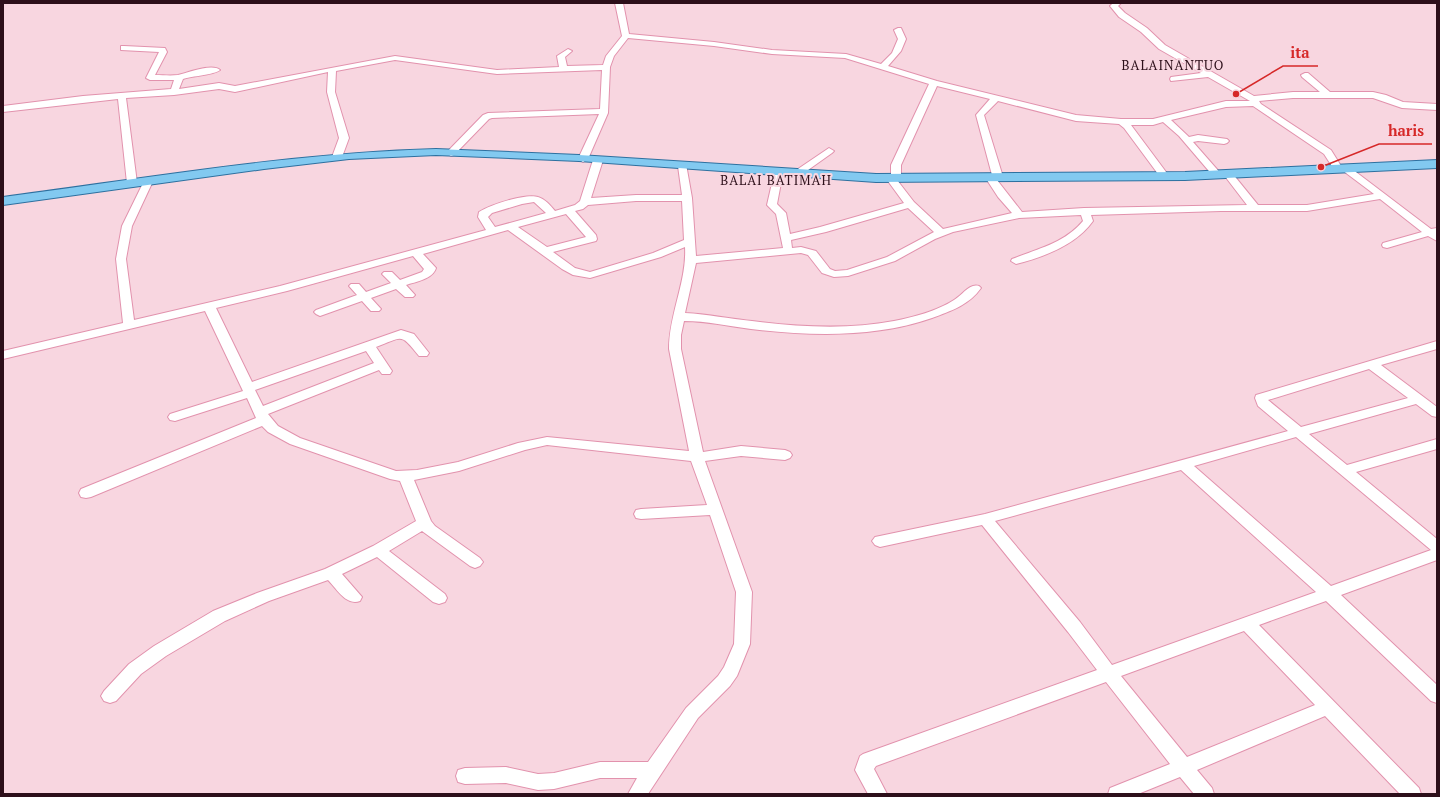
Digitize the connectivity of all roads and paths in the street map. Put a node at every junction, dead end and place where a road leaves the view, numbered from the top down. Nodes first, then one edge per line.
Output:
1 (619, 3) edge
2 (1117, 3) edge
3 (898, 30) dead end
4 (626, 36) junction
5 (124, 48) dead end
6 (568, 51) dead end
7 (606, 67) junction
8 (883, 67) junction
9 (332, 68) junction
10 (564, 69) junction
11 (216, 70) dead end
12 (1210, 74) junction
13 (1305, 75) dead end
14 (179, 77) junction
15 (1174, 79) dead end
16 (934, 82) junction
17 (174, 92) junction
18 (1328, 95) junction
19 (122, 96) junction
20 (996, 98) junction
21 (1254, 101) junction
22 (41, 104) junction
23 (1437, 107) edge
24 (3, 109) edge
25 (604, 111) junction
26 (3, 117) edge
27 (1165, 119) junction
28 (1121, 122) junction
29 (1188, 140) junction
30 (1224, 141) dead end
31 (829, 151) dead end
32 (451, 153) junction
33 (337, 157) junction
34 (583, 159) junction
35 (598, 160) junction
36 (1437, 164) edge
37 (683, 166) junction
38 (1342, 169) junction
39 (778, 172) junction
40 (798, 174) junction
41 (1223, 175) junction
42 (1164, 176) junction
43 (893, 177) junction
44 (994, 177) junction
45 (148, 181) junction
46 (132, 183) junction
47 (1383, 196) junction
48 (687, 198) junction
49 (3, 201) edge
50 (584, 202) junction
51 (910, 204) junction
52 (1254, 207) junction
53 (568, 210) junction
54 (1084, 212) junction
55 (552, 214) junction
56 (1019, 215) junction
57 (510, 226) junction
58 (492, 231) junction
59 (941, 233) junction
60 (1435, 233) edge
61 (786, 238) junction
62 (690, 241) junction
63 (1387, 245) dead end
64 (787, 251) junction
65 (415, 252) junction
66 (545, 252) junction
67 (691, 260) junction
68 (1016, 261) dead end
69 (388, 274) dead end
70 (398, 284) junction
71 (354, 286) dead end
72 (975, 288) dead end
73 (409, 295) dead end
74 (365, 296) junction
75 (209, 306) junction
76 (376, 309) dead end
77 (320, 312) dead end
78 (679, 317) junction
79 (129, 324) junction
80 (368, 345) junction
81 (1434, 349) edge
82 (423, 353) dead end
83 (3, 355) edge
84 (1372, 364) junction
85 (249, 390) junction
86 (1419, 399) junction
87 (1437, 413) edge
88 (262, 416) junction
89 (175, 417) dead end
90 (1298, 431) junction
91 (1437, 444) edge
92 (786, 455) dead end
93 (697, 457) junction
94 (1183, 464) junction
95 (1344, 470) junction
96 (405, 476) junction
97 (86, 493) dead end
98 (715, 510) junction
99 (641, 514) dead end
100 (985, 519) junction
101 (424, 523) junction
102 (880, 541) dead end
103 (1437, 547) edge
104 (378, 550) junction
105 (1437, 554) edge
106 (475, 562) dead end
107 (331, 573) junction
108 (1328, 593) junction
109 (354, 596) dead end
110 (439, 598) dead end
111 (1247, 623) junction
112 (1109, 673) junction
113 (110, 696) dead end
114 (1437, 696) edge
115 (1328, 707) junction
116 (1183, 767) junction
117 (653, 770) junction
118 (465, 776) dead end
119 (637, 794) edge
120 (878, 794) edge
121 (1117, 794) edge
122 (1205, 794) edge
123 (1412, 794) edge

1 - 4 street
2 - 12 street
3 - 8 street
4 - 7 street
4 - 8 street
5 - 14 street
6 - 10 street
7 - 10 street
7 - 25 street
8 - 16 street
9 - 10 street
9 - 17 street
9 - 33 street
11 - 14 street
12 - 15 street
12 - 21 street
13 - 18 street
14 - 17 street
16 - 20 street
16 - 43 street
17 - 19 street
18 - 21 street
18 - 23 street
19 - 22 street
19 - 46 street
20 - 28 street
20 - 44 street
21 - 27 street
21 - 38 street
22 - 24 street
22 - 26 street
25 - 32 street
25 - 34 street
27 - 28 street
27 - 29 street
28 - 42 street
29 - 30 street
29 - 41 street
31 - 40 street
32 - 33 main road
32 - 34 main road
33 - 45 main road
34 - 35 main road
35 - 37 main road
35 - 50 street
36 - 38 main road
37 - 39 main road
37 - 48 street
38 - 41 main road
38 - 47 street
39 - 40 main road
39 - 61 street
40 - 43 main road
41 - 42 main road
41 - 52 street
42 - 44 main road
43 - 44 main road
43 - 51 street
44 - 56 street
45 - 46 main road
45 - 79 street
46 - 49 main road
47 - 52 street
47 - 60 street
48 - 50 street
48 - 62 street
50 - 53 street
51 - 59 street
51 - 61 street
52 - 54 street
53 - 55 street
53 - 66 street
54 - 56 street
54 - 68 street
55 - 57 street
55 - 58 street
56 - 59 street
57 - 58 street
57 - 66 street
58 - 65 street
59 - 64 street
60 - 63 street
61 - 64 street
62 - 66 street
62 - 67 street
64 - 67 street
65 - 70 street
65 - 75 street
67 - 78 street
69 - 70 street
70 - 73 street
70 - 74 street
71 - 74 street
72 - 78 street
74 - 76 street
74 - 77 street
75 - 79 street
75 - 85 street
78 - 93 street
79 - 83 street
80 - 82 street
80 - 85 street
80 - 88 street
81 - 84 street
84 - 86 street
84 - 90 street
85 - 88 street
85 - 89 street
86 - 87 street
86 - 90 street
88 - 96 street
88 - 97 street
90 - 94 street
90 - 95 street
91 - 95 street
92 - 93 street
93 - 96 street
93 - 98 street
94 - 100 street
94 - 108 street
95 - 103 street
96 - 101 street
98 - 99 street
98 - 117 street
100 - 102 street
100 - 112 street
101 - 104 street
101 - 106 street
104 - 107 street
104 - 110 street
105 - 108 street
107 - 109 street
107 - 113 street
108 - 111 street
108 - 114 street
111 - 112 street
111 - 115 street
112 - 116 street
112 - 120 street
115 - 116 street
115 - 123 street
116 - 121 street
116 - 122 street
117 - 118 street
117 - 119 street

